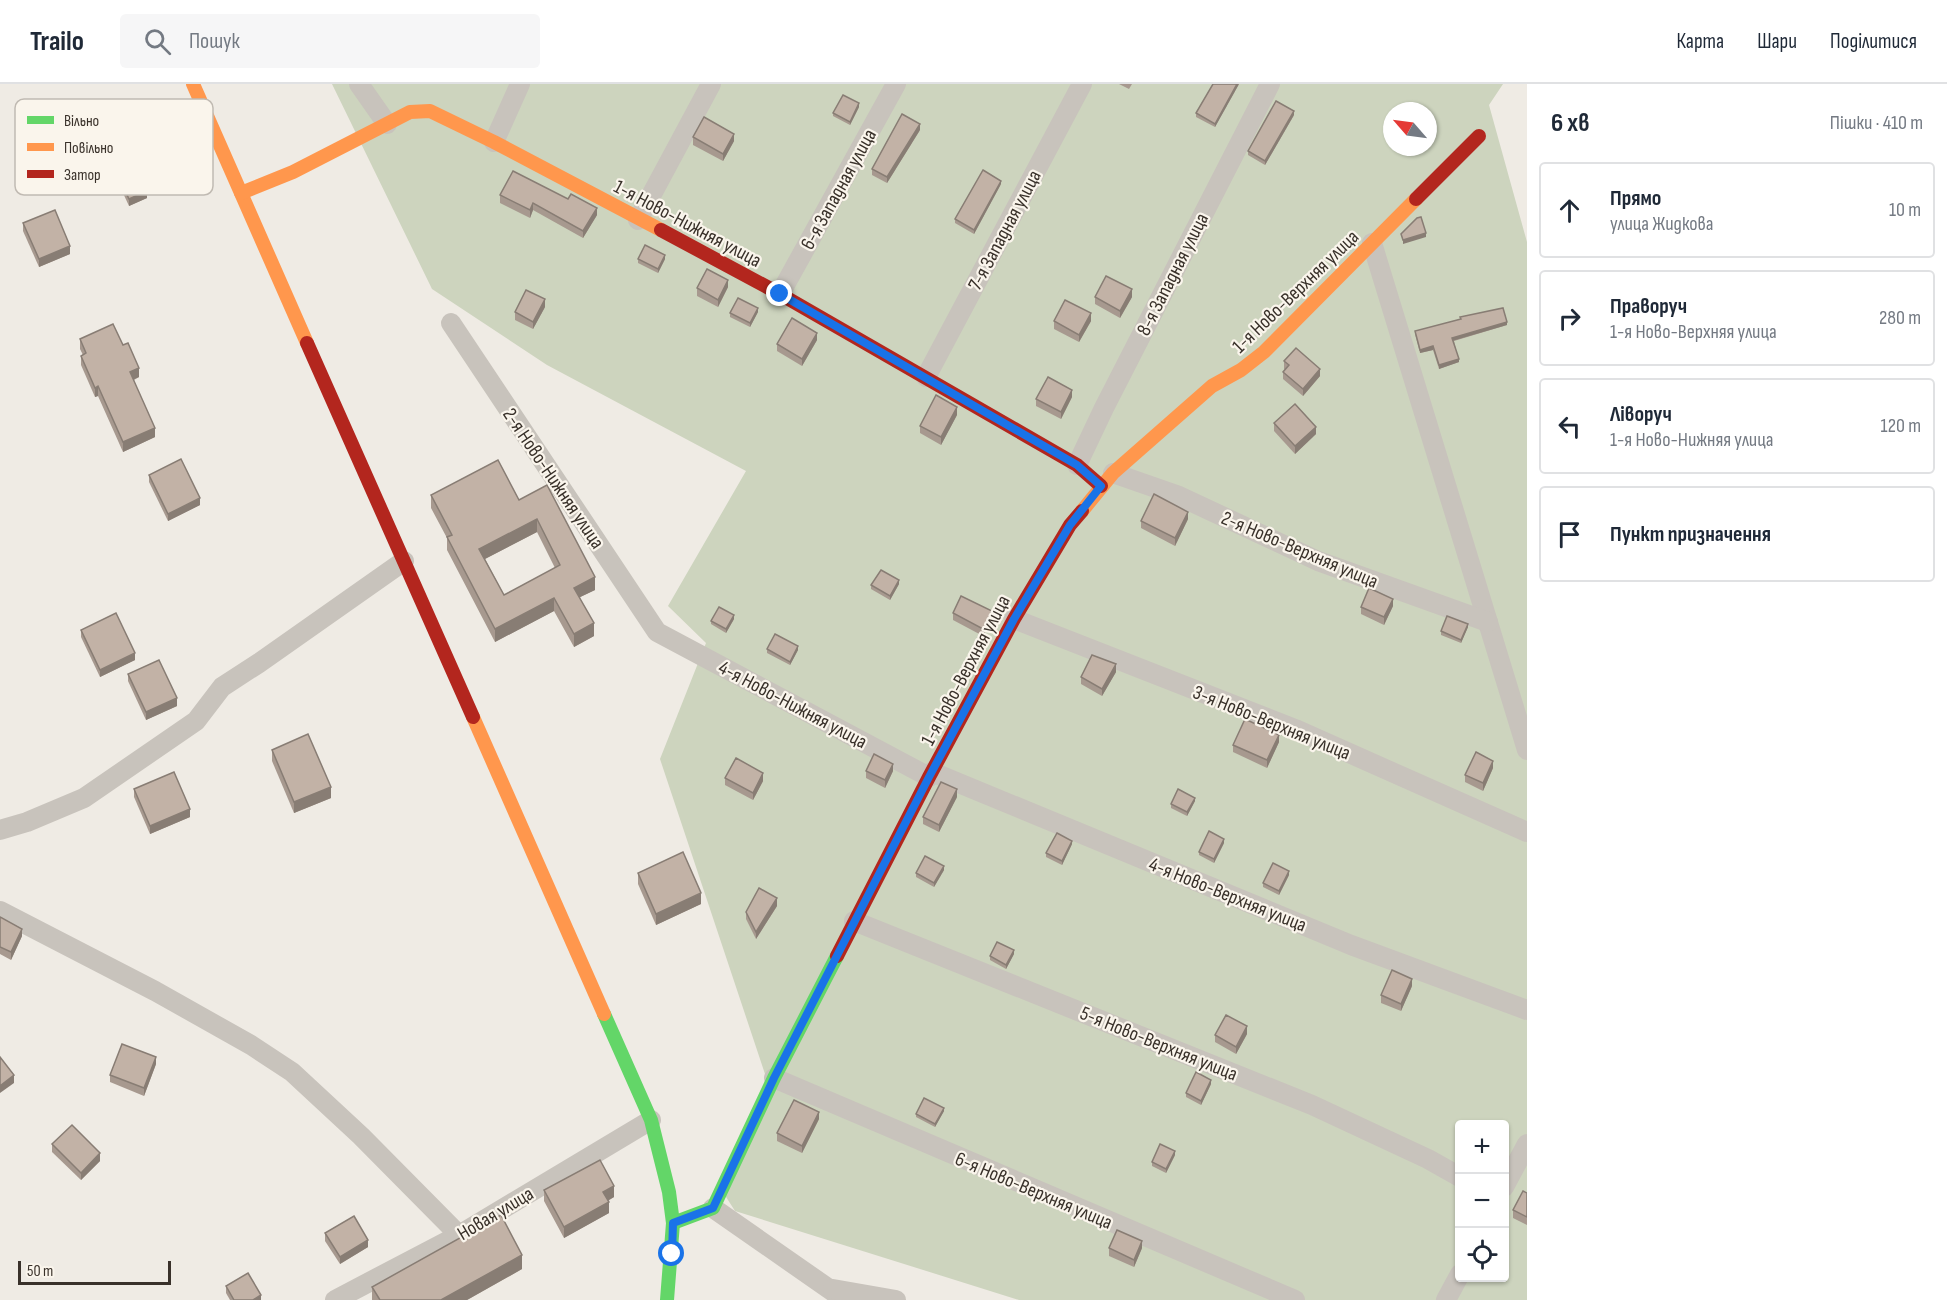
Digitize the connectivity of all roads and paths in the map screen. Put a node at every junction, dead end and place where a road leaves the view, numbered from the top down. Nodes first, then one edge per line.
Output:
1 (194, 84) edge
2 (359, 84) edge
3 (520, 84) edge
4 (711, 84) edge
5 (896, 84) edge
6 (1082, 84) edge
7 (1270, 84) edge
8 (200, 99) edge
9 (387, 124) junction
10 (213, 128) edge
11 (1479, 136) dead end
12 (494, 142) junction
13 (241, 194) junction
14 (638, 220) junction
15 (1372, 243) junction
16 (780, 294) junction
17 (451, 323) dead end
18 (926, 377) junction
19 (1077, 465) junction
20 (1107, 480) junction
21 (404, 561) junction
22 (1014, 619) junction
23 (1488, 621) junction
24 (657, 632) joint
25 (1527, 750) edge
26 (931, 775) junction
27 (0, 830) edge
28 (1527, 831) edge
29 (0, 911) edge
30 (854, 921) junction
31 (1527, 1010) edge
32 (774, 1078) junction
33 (651, 1120) junction
34 (1527, 1144) edge
35 (1455, 1174) edge
36 (1509, 1178) edge
37 (713, 1208) junction
38 (673, 1223) junction
39 (459, 1235) junction
40 (1456, 1282) edge
41 (827, 1288) junction
42 (335, 1300) edge
43 (667, 1300) edge
44 (845, 1300) edge
45 (896, 1300) edge
46 (1295, 1300) edge
47 (1446, 1300) edge

1 - 8 street
2 - 9 street
3 - 12 street
4 - 14 street
5 - 16 street, 6-я Западная улица
6 - 18 street, 7-я Западная улица
7 - 19 street, 8-я Западная улица
9 - 12 street, 1-я Ново-Нижняя улица
9 - 13 street, 1-я Ново-Нижняя улица
10 - 13 street
11 - 15 street, 1-я Ново-Верхняя улица
12 - 14 street, 1-я Ново-Нижняя улица
13 - 21 street
14 - 16 street, 1-я Ново-Нижняя улица
15 - 20 street, 1-я Ново-Верхняя улица
15 - 23 street
16 - 18 street, 1-я Ново-Нижняя улица
17 - 24 street, 2-я Ново-Нижняя улица
18 - 19 street, 1-я Ново-Нижняя улица
19 - 20 street, 1-я Ново-Нижняя улица
20 - 22 street, 1-я Ново-Верхняя улица
20 - 23 street, 2-я Ново-Верхняя улица
21 - 27 street
21 - 33 street
22 - 26 street, 1-я Ново-Верхняя улица
22 - 28 street, 3-я Ново-Верхняя улица
23 - 25 street
24 - 26 street, 4-я Ново-Нижняя улица
26 - 30 street, 1-я Ново-Верхняя улица
26 - 31 street, 4-я Ново-Верхняя улица
29 - 39 street
30 - 32 street, 1-я Ново-Верхняя улица
30 - 35 street, 5-я Ново-Верхняя улица
32 - 37 street, 1-я Ново-Верхняя улица
32 - 46 street, 6-я Ново-Верхняя улица
33 - 38 street
33 - 39 street, Новая улица
34 - 36 street
37 - 38 street
37 - 41 street
38 - 43 street
39 - 42 street, Новая улица
40 - 47 street
41 - 44 street
41 - 45 street

